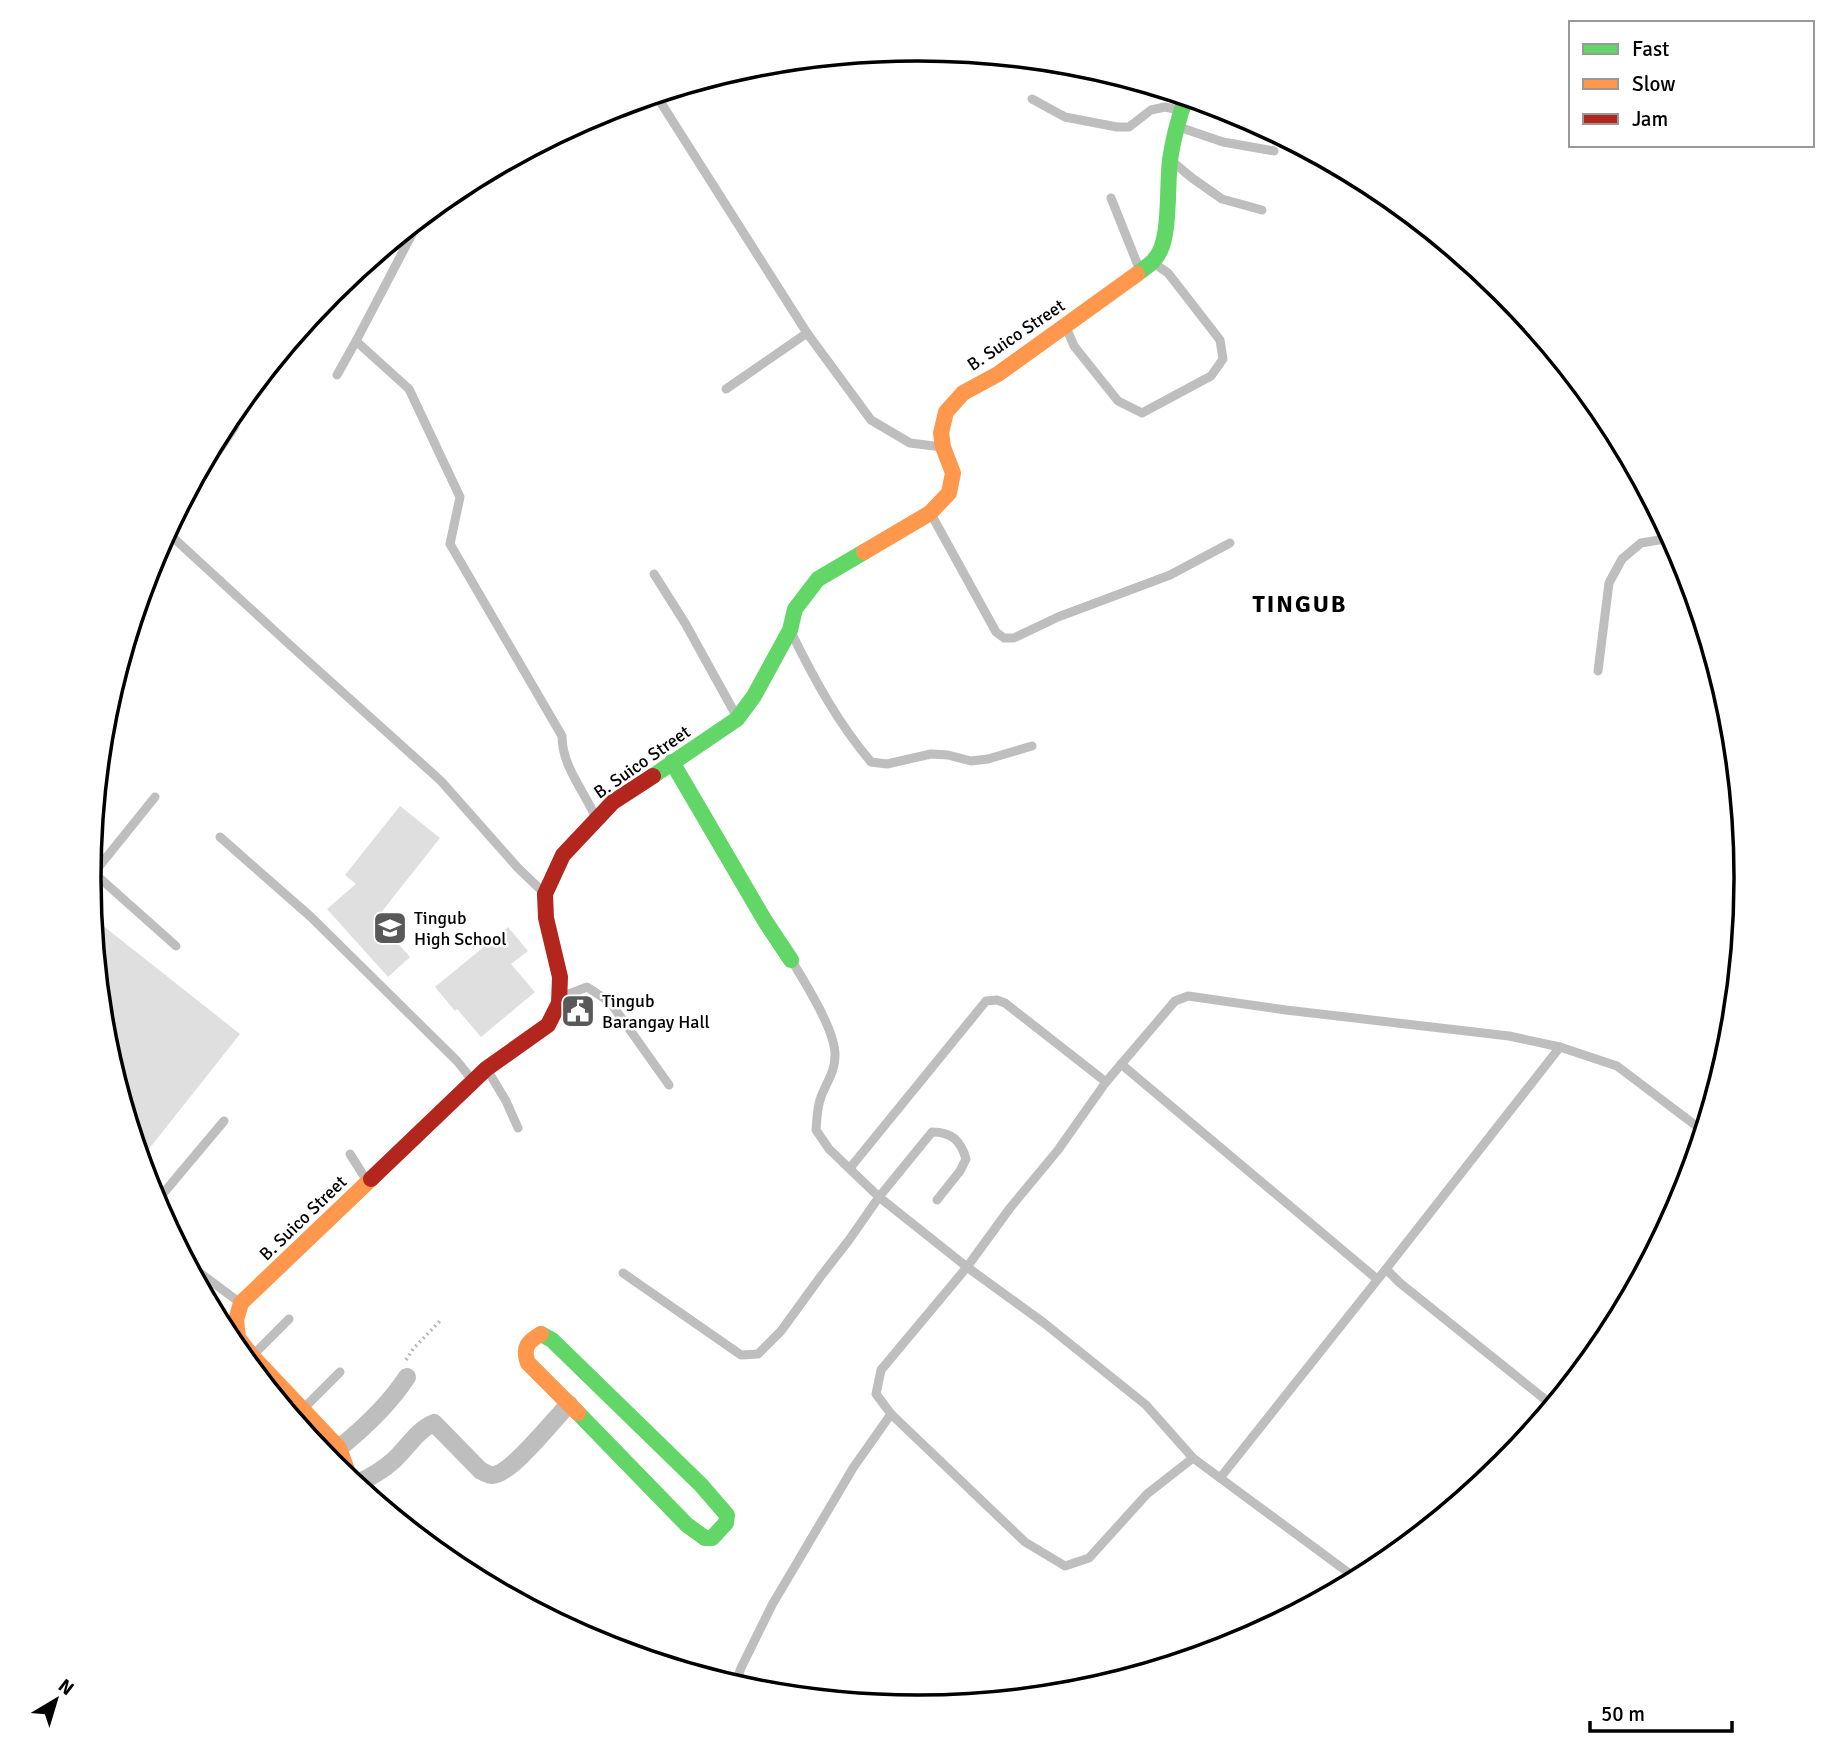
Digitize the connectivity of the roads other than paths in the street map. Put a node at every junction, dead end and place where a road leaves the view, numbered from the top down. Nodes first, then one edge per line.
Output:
1 (1032, 99) dead end
2 (661, 103) edge
3 (1181, 112) edge
4 (1274, 151) dead end
5 (1170, 159) junction
6 (1111, 198) dead end
7 (1262, 210) dead end
8 (410, 238) edge
9 (1147, 267) junction
10 (1065, 326) junction
11 (807, 333) junction
12 (356, 341) junction
13 (337, 375) dead end
14 (726, 389) dead end
15 (943, 447) junction
16 (930, 513) junction
17 (175, 539) edge
18 (1660, 540) edge
19 (1230, 543) dead end
20 (654, 573) dead end
21 (790, 630) junction
22 (1598, 671) dead end
23 (737, 719) junction
24 (1032, 746) dead end
25 (673, 762) junction
26 (155, 797) dead end
27 (596, 819) junction
28 (220, 836) dead end
29 (101, 863) edge
30 (101, 884) edge
31 (545, 894) junction
32 (176, 946) dead end
33 (791, 960) joint
34 (559, 998) junction
35 (1560, 1047) junction
36 (1121, 1064) junction
37 (486, 1069) junction
38 (474, 1081) junction
39 (1106, 1082) junction
40 (669, 1085) dead end
41 (224, 1121) dead end
42 (1696, 1125) edge
43 (518, 1128) dead end
44 (350, 1154) dead end
45 (850, 1168) junction
46 (368, 1182) junction
47 (164, 1193) edge
48 (879, 1197) junction
49 (937, 1200) dead end
50 (967, 1267) junction
51 (1386, 1269) junction
52 (623, 1273) dead end
53 (205, 1276) edge
54 (1377, 1279) junction
55 (241, 1303) junction
56 (289, 1319) dead end
57 (237, 1330) edge
58 (254, 1354) edge
59 (340, 1371) dead end
60 (269, 1374) edge
61 (407, 1377) road end
62 (1546, 1400) edge
63 (569, 1404) junction
64 (303, 1409) junction
65 (891, 1414) junction
66 (340, 1448) junction
67 (1193, 1458) junction
68 (344, 1460) edge
69 (1220, 1478) junction
70 (365, 1479) edge
71 (1347, 1572) edge
72 (739, 1675) edge

1 - 3 lane
2 - 11 lane
3 - 4 lane
3 - 5 street
5 - 7 lane
5 - 9 street
6 - 9 lane
8 - 12 lane
9 - 10 street, B. Suico Street
9 - 10 lane
10 - 15 street, B. Suico Street
11 - 14 lane
11 - 15 lane
12 - 13 lane
12 - 27 lane
15 - 16 street, B. Suico Street
16 - 19 lane
16 - 21 street, B. Suico Street
17 - 31 lane
18 - 22 lane
20 - 23 lane
21 - 23 street, B. Suico Street
21 - 24 lane
23 - 25 street, B. Suico Street
25 - 27 street, B. Suico Street
25 - 33 street
26 - 29 lane
27 - 31 street, B. Suico Street
28 - 38 lane
30 - 32 lane
31 - 34 street
33 - 45 lane
34 - 37 street, B. Suico Street
34 - 40 lane
35 - 36 lane
35 - 42 lane
35 - 51 lane
36 - 39 lane
36 - 54 lane
37 - 38 street, B. Suico Street
37 - 43 lane
38 - 46 street, B. Suico Street
39 - 45 lane
39 - 50 lane
41 - 47 lane
44 - 46 lane
45 - 48 lane
46 - 55 street, B. Suico Street
48 - 49 lane
48 - 50 lane
48 - 52 lane
50 - 65 lane
50 - 67 lane
51 - 54 lane
51 - 62 lane
53 - 55 lane
54 - 69 lane
55 - 57 street
56 - 58 lane
59 - 64 lane
60 - 64 street
61 - 66 street
63 - 63 street
63 - 70 street
64 - 66 street
65 - 67 lane
65 - 72 lane
66 - 68 street
67 - 69 lane
69 - 71 lane

